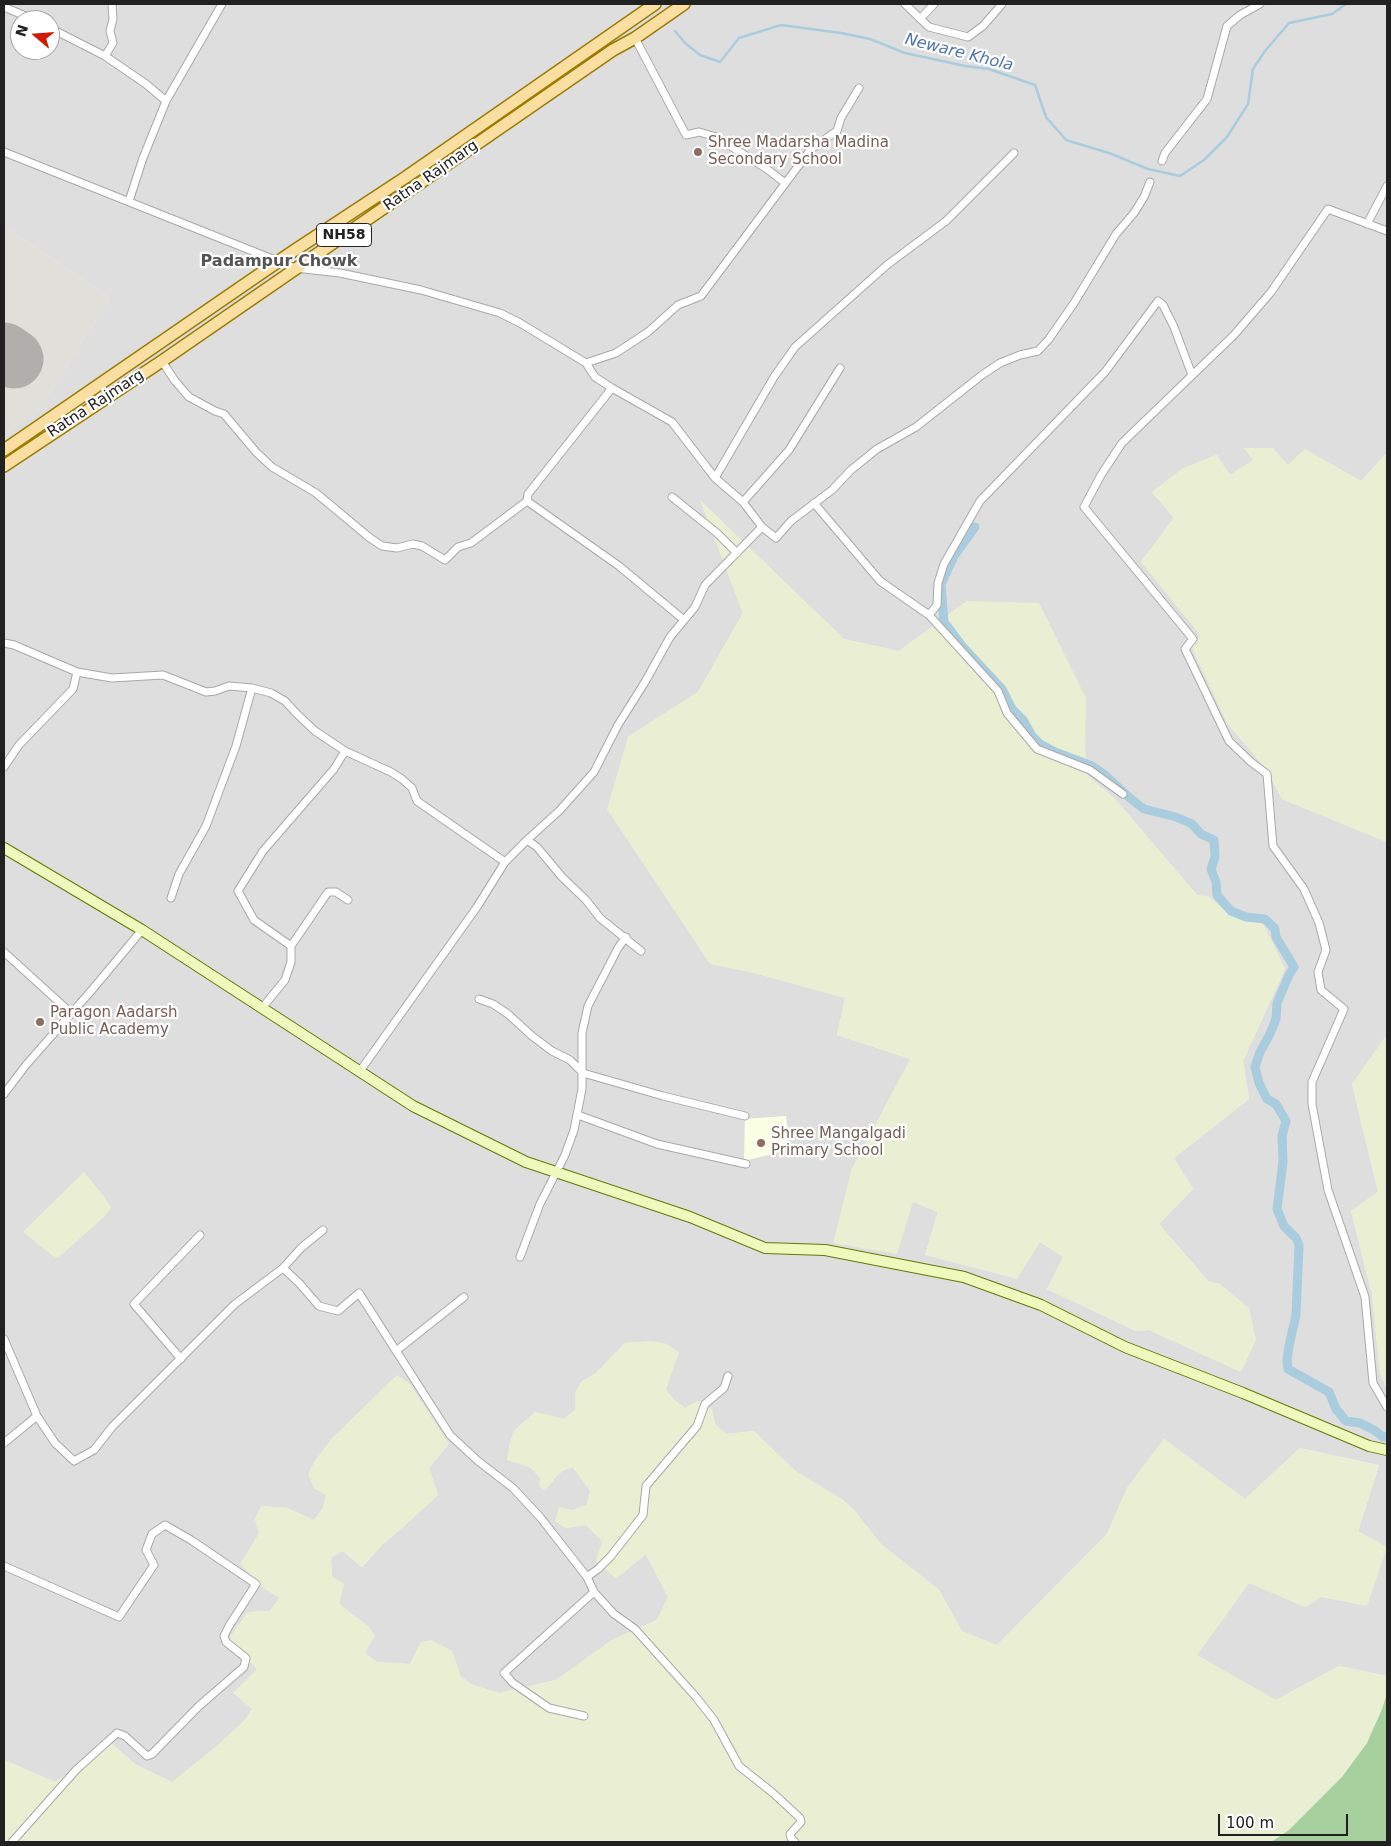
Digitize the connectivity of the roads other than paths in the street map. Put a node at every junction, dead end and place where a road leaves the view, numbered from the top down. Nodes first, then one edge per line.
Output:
1 (112, 4) edge
2 (222, 4) edge
3 (654, 4) edge
4 (684, 4) edge
5 (906, 4) edge
6 (934, 4) edge
7 (1002, 4) edge
8 (1260, 4) edge
9 (920, 19) junction
10 (60, 33) edge
11 (636, 38) junction
12 (105, 56) junction
13 (859, 88) dead end
14 (166, 101) junction
15 (4, 152) edge
16 (1014, 153) dead end
17 (1162, 161) dead end
18 (1150, 182) dead end
19 (785, 183) junction
20 (1387, 186) edge
21 (129, 201) junction
22 (1367, 224) junction
23 (1387, 231) edge
24 (279, 262) junction
25 (295, 268) junction
26 (162, 361) junction
27 (586, 363) junction
28 (840, 368) dead end
29 (1192, 375) junction
30 (612, 388) junction
31 (4, 450) edge
32 (4, 466) edge
33 (715, 478) junction
34 (672, 497) dead end
35 (527, 501) junction
36 (743, 502) junction
37 (814, 503) junction
38 (762, 527) junction
39 (737, 553) junction
40 (929, 615) junction
41 (684, 620) junction
42 (4, 643) edge
43 (76, 672) junction
44 (252, 688) junction
45 (345, 751) junction
46 (4, 767) edge
47 (1123, 794) dead end
48 (527, 840) junction
49 (4, 848) edge
50 (505, 862) junction
51 (171, 898) dead end
52 (348, 900) dead end
53 (142, 930) junction
54 (626, 937) junction
55 (291, 946) junction
56 (641, 950) dead end
57 (4, 952) edge
58 (479, 999) dead end
59 (262, 1008) junction
60 (71, 1013) junction
61 (360, 1071) junction
62 (583, 1073) junction
63 (4, 1094) edge
64 (578, 1115) junction
65 (745, 1116) dead end
66 (746, 1164) dead end
67 (557, 1173) junction
68 (323, 1230) dead end
69 (200, 1235) dead end
70 (520, 1257) dead end
71 (283, 1268) junction
72 (464, 1297) dead end
73 (4, 1339) edge
74 (396, 1351) junction
75 (181, 1358) junction
76 (728, 1376) dead end
77 (1387, 1406) edge
78 (36, 1416) junction
79 (4, 1443) edge
80 (1387, 1450) edge
81 (4, 1566) edge
82 (586, 1577) junction
83 (594, 1592) junction
84 (584, 1716) dead end
85 (12, 1842) edge
86 (796, 1842) edge

1 - 12 street
2 - 14 street
3 - 24 main road, Ratna Rajmarg / NH58
4 - 11 main road, Ratna Rajmarg / NH58
5 - 9 street
6 - 9 street
7 - 9 street
8 - 17 street
10 - 12 street
11 - 19 street
11 - 25 main road, Ratna Rajmarg / NH58
12 - 14 street
13 - 19 street
14 - 21 street
15 - 21 street
16 - 33 street
18 - 37 street
19 - 27 street
20 - 22 street
21 - 24 street
22 - 23 street
22 - 29 street
24 - 25 street
24 - 31 main road, Ratna Rajmarg / NH58
25 - 26 main road, Ratna Rajmarg / NH58
25 - 27 street
26 - 32 main road, Ratna Rajmarg / NH58
26 - 35 street
27 - 30 street
28 - 36 street
29 - 40 street
29 - 77 street
30 - 33 street
30 - 35 street
33 - 36 street
34 - 39 street
35 - 41 street
36 - 38 street
37 - 38 street
37 - 40 street
38 - 39 street
39 - 41 street
40 - 47 street
41 - 48 street
42 - 43 street
43 - 44 street
43 - 46 street
44 - 45 street
44 - 51 street
45 - 50 street
45 - 55 street
48 - 50 street
48 - 54 street
49 - 53 street
50 - 61 street
52 - 55 street
53 - 59 street
53 - 60 street
54 - 56 street
54 - 62 street
55 - 59 street
57 - 60 street
58 - 62 street
59 - 61 street
60 - 63 street
61 - 67 street
62 - 64 street
62 - 65 street
64 - 66 street
64 - 67 street
67 - 70 street
67 - 80 street
68 - 71 street
69 - 75 street
71 - 74 street
71 - 75 street
72 - 74 street
73 - 78 street
74 - 82 street
75 - 78 street
76 - 82 street
78 - 79 street
81 - 85 street
82 - 83 street
83 - 84 street
83 - 86 street

